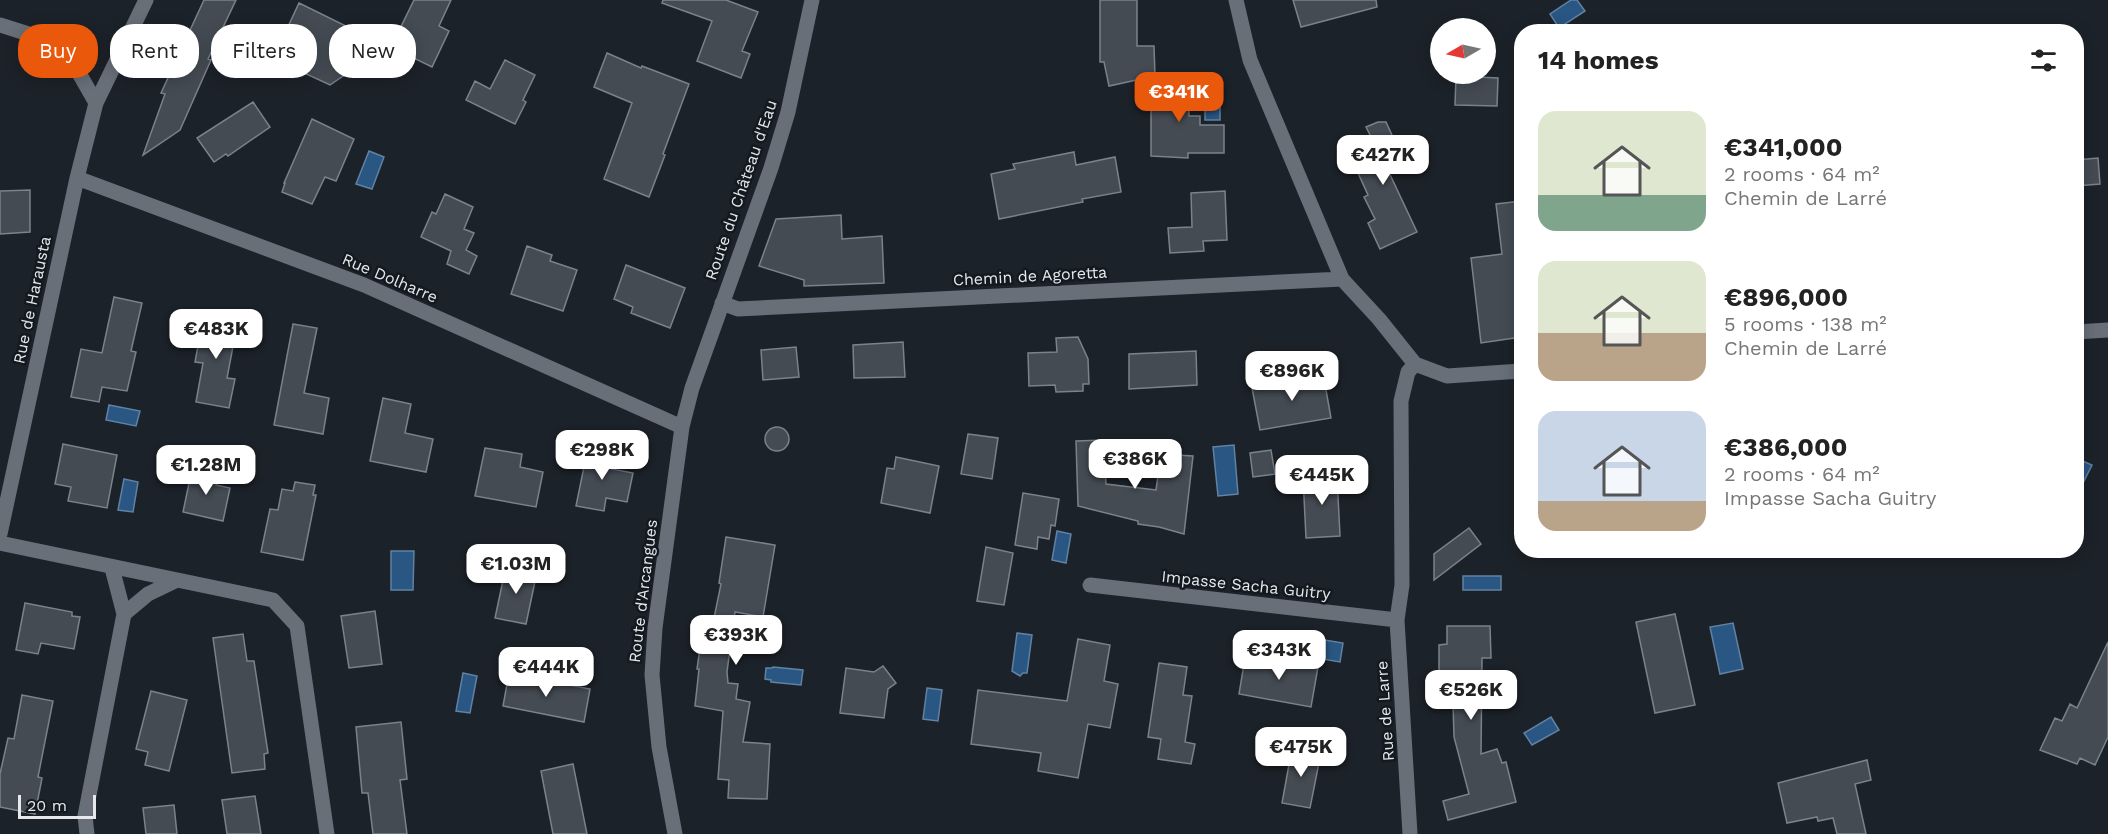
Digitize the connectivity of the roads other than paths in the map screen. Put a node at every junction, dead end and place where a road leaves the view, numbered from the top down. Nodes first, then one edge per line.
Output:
1 (146, 0) edge
2 (812, 0) edge
3 (1236, 0) edge
4 (0, 25) edge
5 (96, 103) junction
6 (77, 178) junction
7 (1342, 279) junction
8 (722, 303) junction
9 (2108, 330) edge
10 (2084, 332) edge
11 (1415, 364) junction
12 (1514, 371) edge
13 (692, 388) joint
14 (682, 427) junction
15 (0, 534) edge
16 (0, 543) edge
17 (112, 568) junction
18 (175, 580) junction
19 (1090, 585) dead end
20 (124, 614) junction
21 (1397, 620) junction
22 (87, 834) edge
23 (327, 834) edge
24 (675, 834) edge
25 (1410, 834) edge

1 - 5 street, Rue de Harausta
2 - 8 street, Route du Château d'Eau
3 - 7 street
4 - 5 street
5 - 6 street, Rue de Harausta
6 - 14 street, Rue Dolharre
6 - 15 street, Rue de Harausta
7 - 8 street, Chemin de Agoretta
7 - 11 street
8 - 13 street, Route du Château d'Eau
9 - 10 street
11 - 12 street
11 - 21 street, Rue de Larre
13 - 14 street, Route d'Arcangues
14 - 24 street, Route d'Arcangues
16 - 17 street
17 - 18 street
17 - 20 street
18 - 20 street
18 - 23 street
19 - 21 street, Impasse Sacha Guitry
20 - 22 street
21 - 25 street, Rue de Larre

